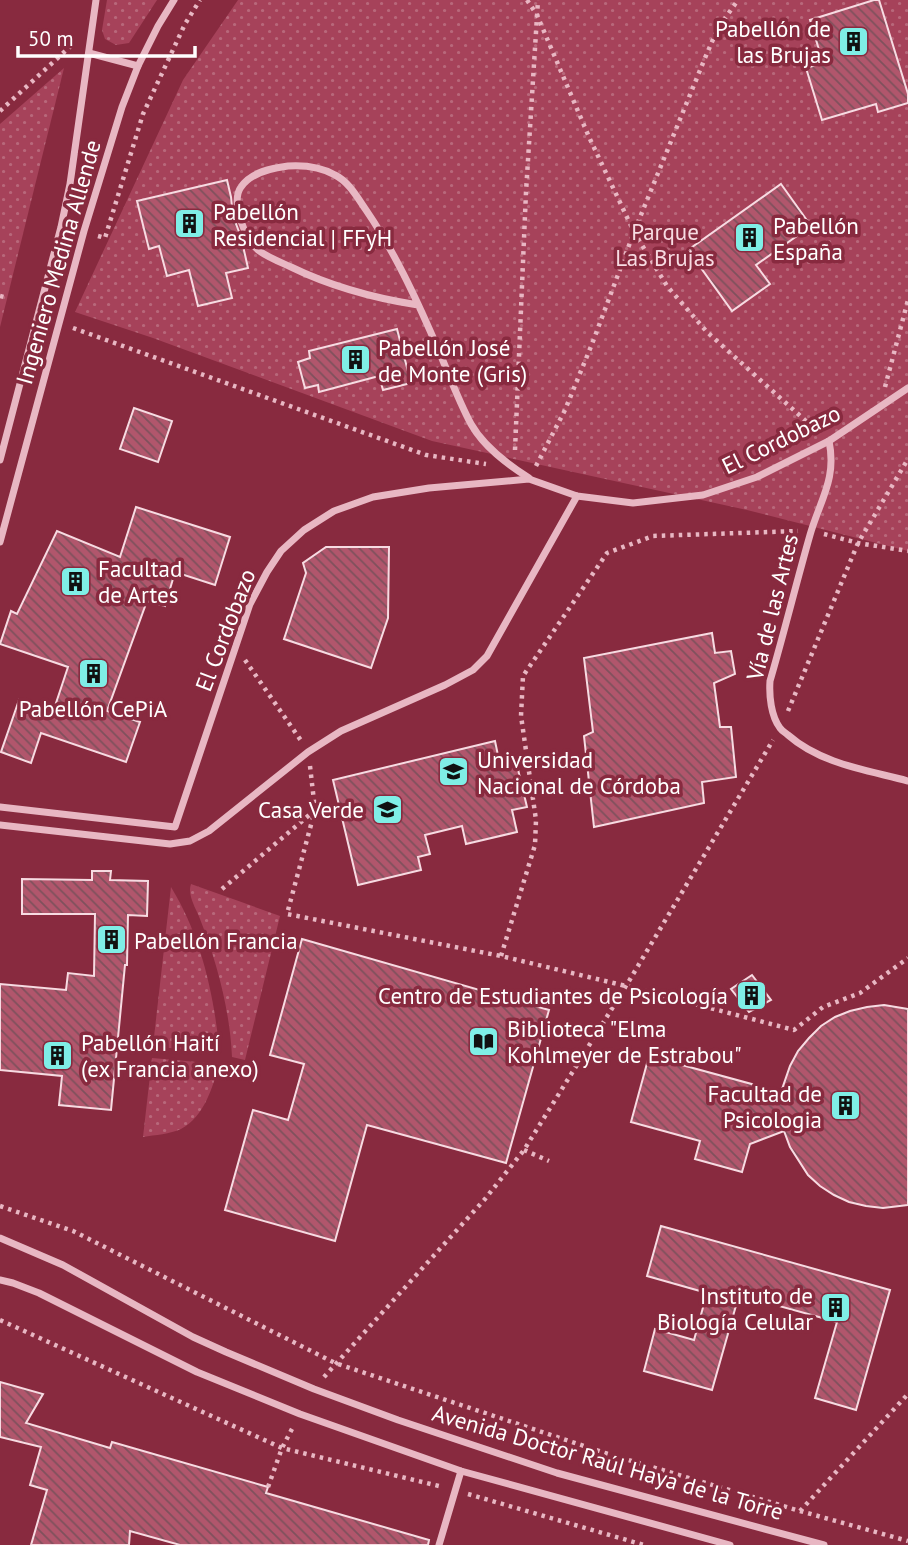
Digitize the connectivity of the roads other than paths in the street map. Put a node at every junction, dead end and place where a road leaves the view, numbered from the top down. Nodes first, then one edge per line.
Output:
1 (96, 0) edge
2 (174, 0) edge
3 (89, 53) junction
4 (138, 66) junction
5 (418, 305) junction
6 (908, 388) edge
7 (829, 441) junction
8 (0, 460) edge
9 (529, 479) junction
10 (577, 496) junction
11 (0, 542) edge
12 (908, 781) edge
13 (0, 807) edge
14 (0, 825) edge
15 (175, 827) junction
16 (170, 844) junction
17 (0, 1238) edge
18 (0, 1280) edge
19 (461, 1471) junction
20 (439, 1545) edge
21 (730, 1545) edge
22 (824, 1545) edge

1 - 3 street, Ingeniero Medina Allende
2 - 4 street, Ingeniero Medina Allende
3 - 4 street
3 - 8 street, Ingeniero Medina Allende
4 - 11 street, Ingeniero Medina Allende
5 - 5 street
5 - 9 street
6 - 7 street, El Cordobazo
7 - 10 street, El Cordobazo
7 - 12 street, Vía de las Artes
9 - 10 street, El Cordobazo
9 - 15 street, El Cordobazo
10 - 16 street
13 - 15 street
14 - 16 street
15 - 16 street, El Cordobazo
17 - 22 street, Avenida Doctor Raúl Haya de la Torre
18 - 19 street, Avenida Doctor Raúl Haya de la Torre
19 - 20 street
19 - 21 street, Avenida Doctor Raúl Haya de la Torre

